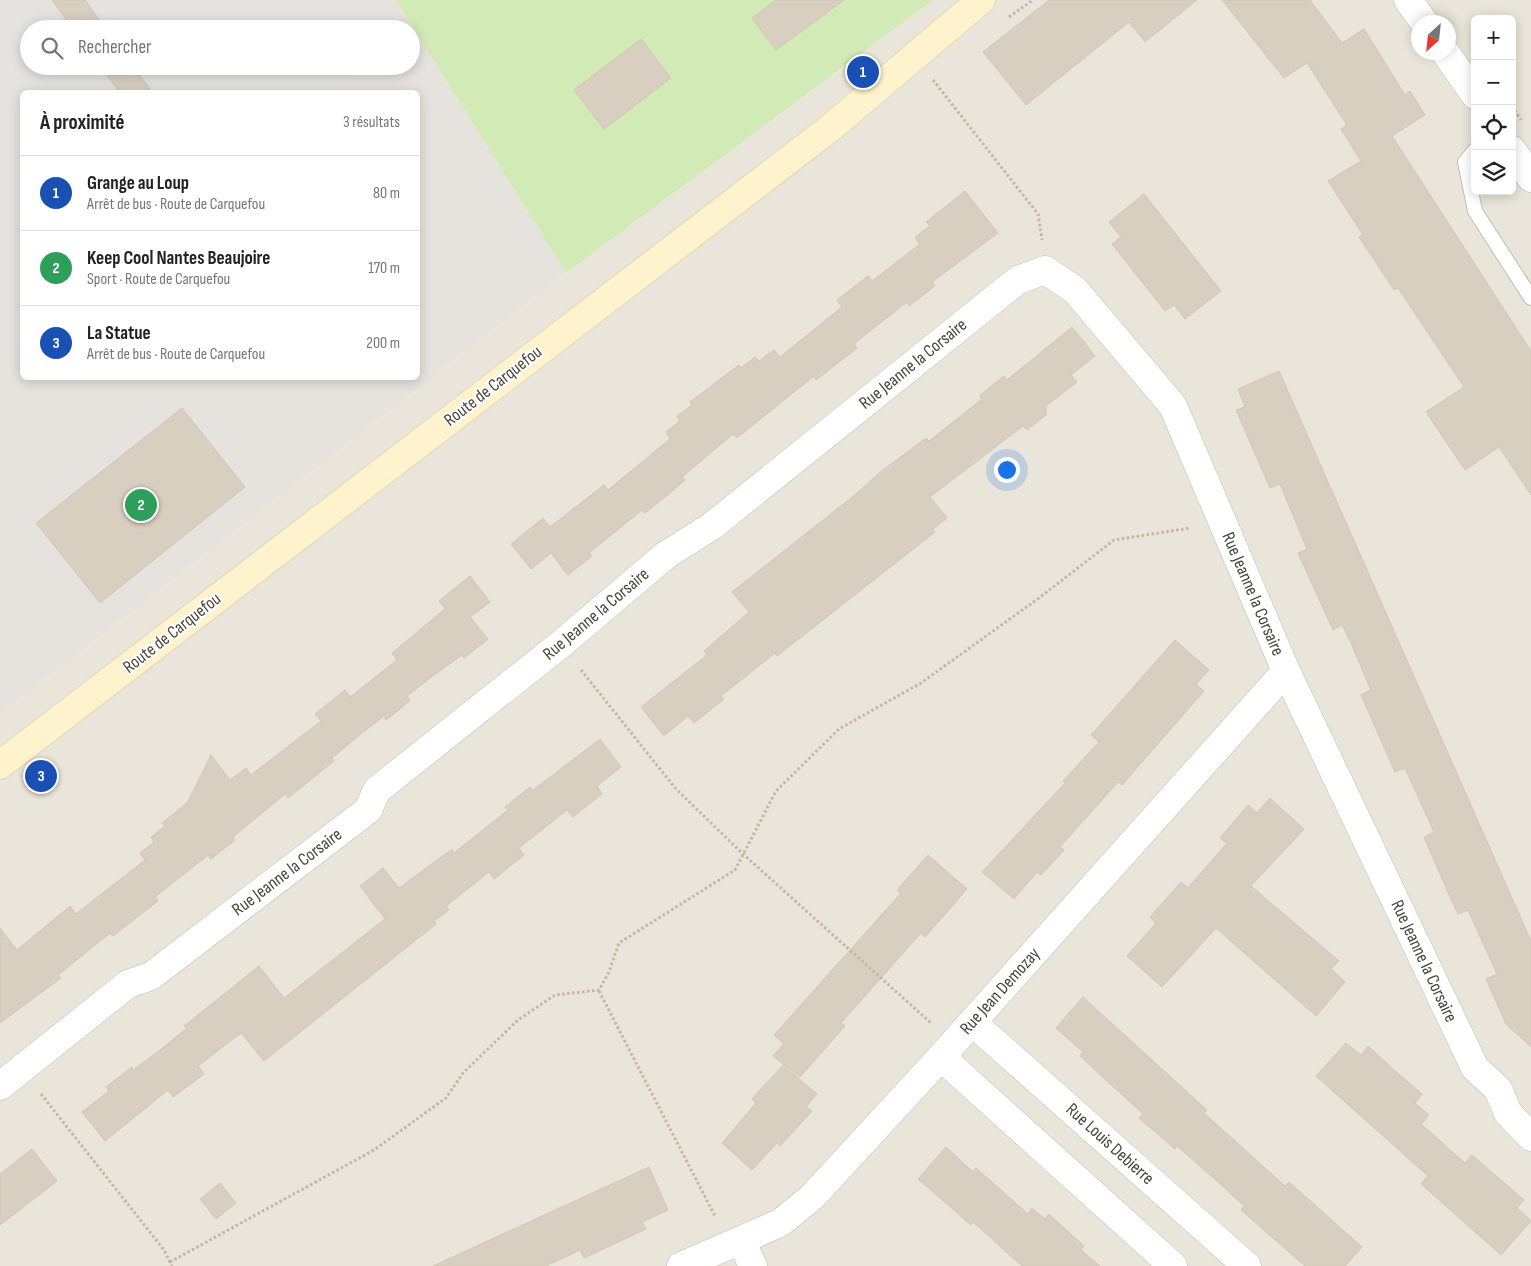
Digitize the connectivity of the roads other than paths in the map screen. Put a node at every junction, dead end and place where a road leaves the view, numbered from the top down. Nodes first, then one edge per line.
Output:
1 (981, 0) edge
2 (1408, 0) edge
3 (1419, 15) edge
4 (1451, 60) edge
5 (1471, 88) edge
6 (1471, 155) edge
7 (1516, 156) edge
8 (1531, 178) edge
9 (1471, 191) edge
10 (1472, 195) edge
11 (1531, 298) edge
12 (1286, 671) junction
13 (0, 765) edge
14 (972, 1022) junction
15 (947, 1050) junction
16 (0, 1086) edge
17 (1531, 1137) edge
18 (741, 1240) junction
19 (681, 1266) edge
20 (753, 1266) edge
21 (1173, 1266) edge
22 (1247, 1266) edge

1 - 13 main road, Route de Carquefou
2 - 3 street
4 - 5 street
6 - 9 lane
7 - 8 street
10 - 11 lane
12 - 14 street, Rue Jean Demozay
12 - 16 street, Rue Jeanne la Corsaire
12 - 17 street, Rue Jeanne la Corsaire
14 - 15 street, Rue Jean Demozay
14 - 22 street, Rue Louis Debierre
15 - 18 street, Rue Jean Demozay
15 - 21 street
18 - 19 street, Rue Jean Demozay
18 - 20 street

